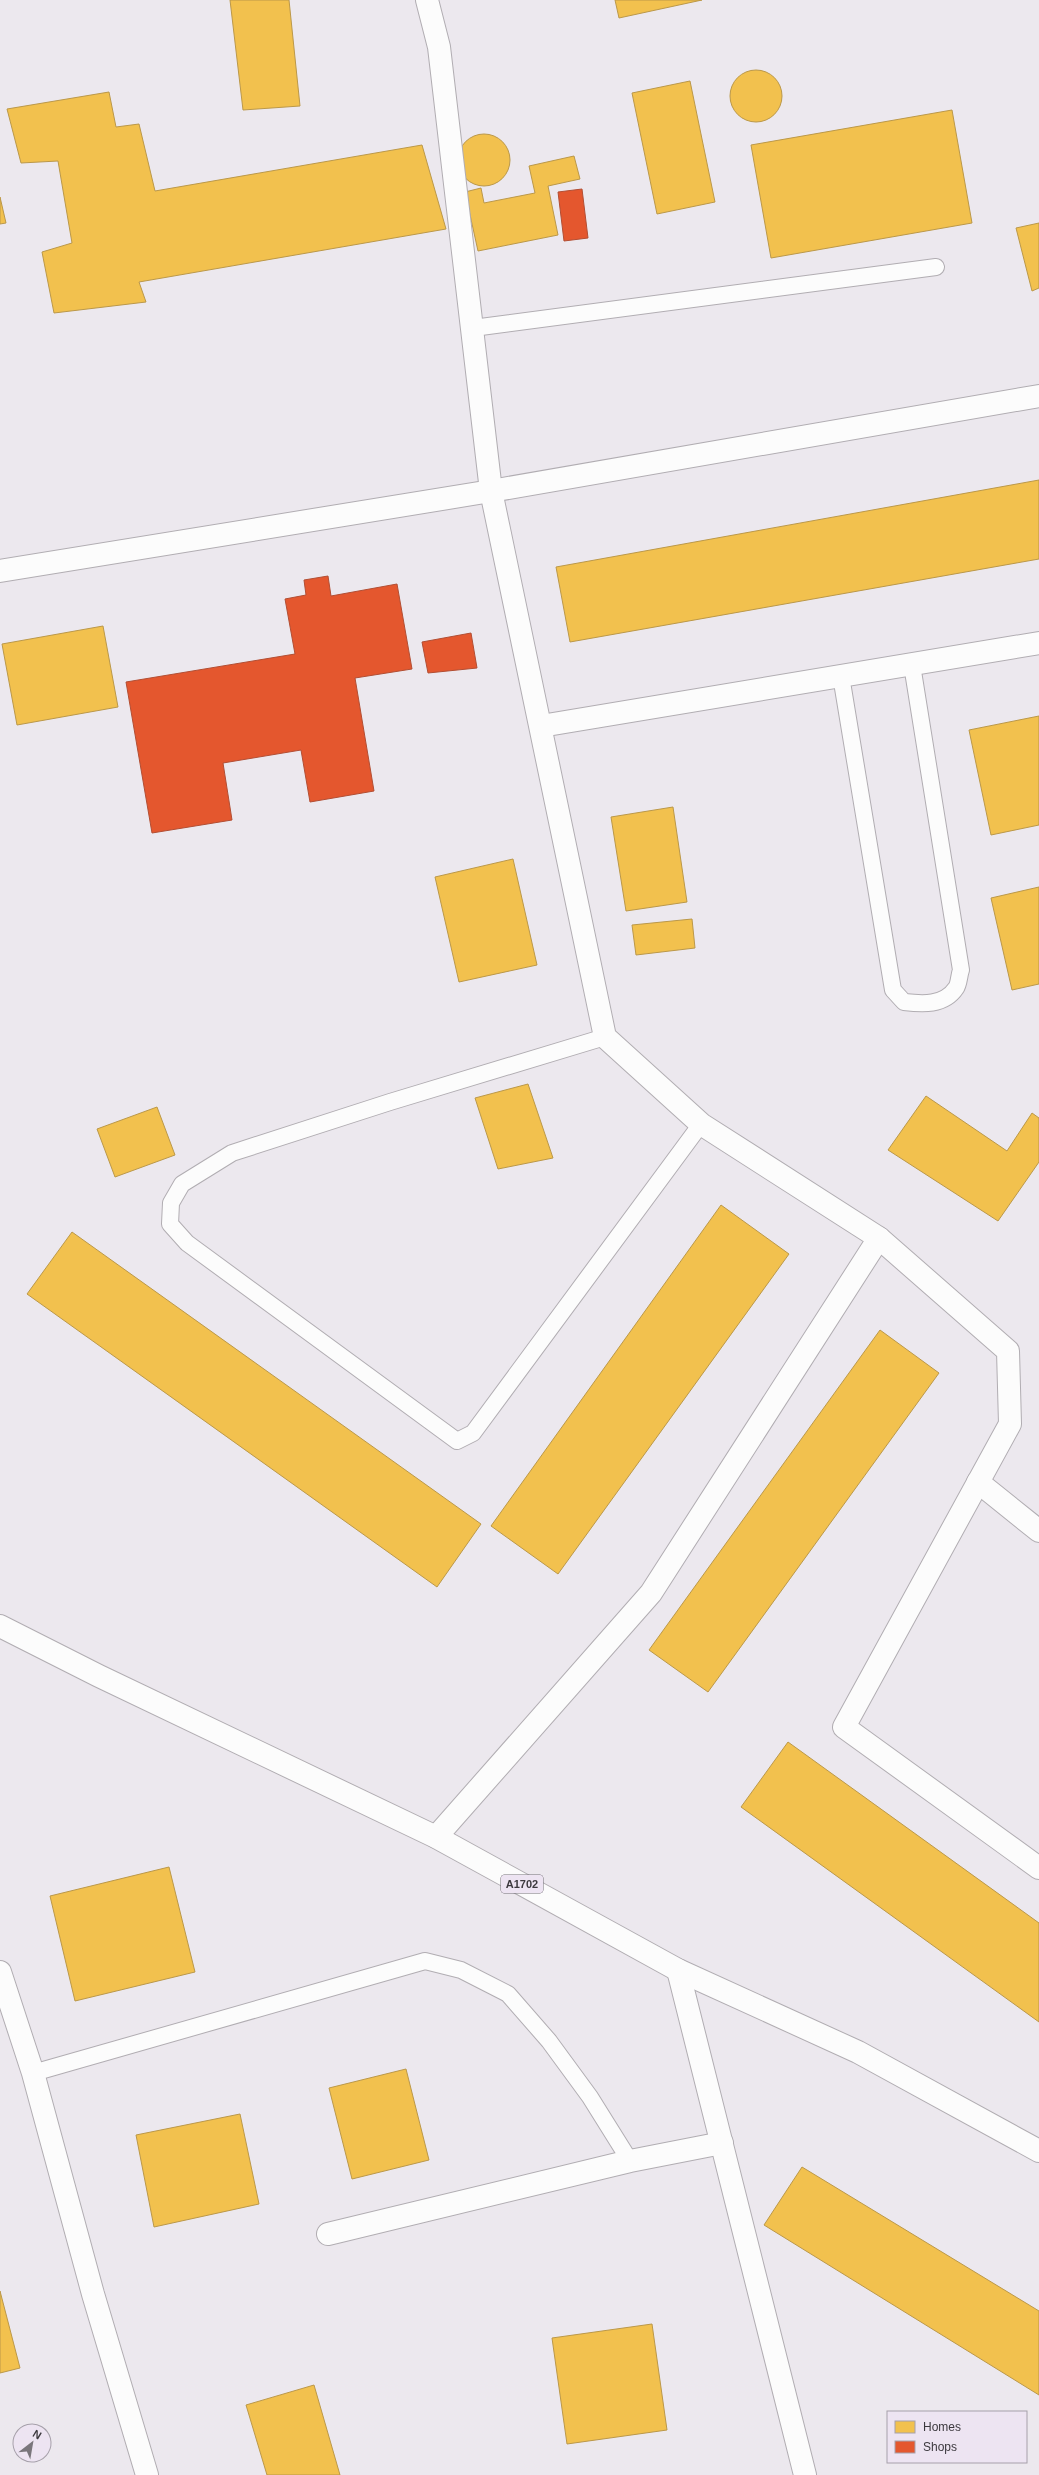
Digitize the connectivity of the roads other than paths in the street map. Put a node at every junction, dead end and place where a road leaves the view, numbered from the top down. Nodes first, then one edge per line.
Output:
1 (427, 0) edge
2 (936, 268) dead end
3 (473, 328) junction
4 (1039, 396) edge
5 (491, 490) junction
6 (1, 568) edge
7 (1039, 643) edge
8 (912, 664) junction
9 (841, 676) junction
10 (540, 726) junction
11 (605, 1037) junction
12 (700, 1124) junction
13 (879, 1238) junction
14 (978, 1482) junction
15 (1039, 1531) edge
16 (0, 1626) edge
17 (436, 1837) junction
18 (1039, 1868) edge
19 (678, 1970) junction
20 (0, 1972) edge
21 (33, 2073) junction
22 (722, 2144) junction
23 (1039, 2151) edge
24 (630, 2161) junction
25 (328, 2234) dead end
26 (147, 2475) edge
27 (804, 2475) edge

1 - 3 main road
2 - 3 lane
3 - 5 main road
4 - 5 main road
5 - 6 main road
5 - 10 main road
7 - 8 main road
8 - 9 main road
8 - 9 lane
9 - 10 main road
10 - 11 main road
11 - 12 main road
11 - 12 lane
12 - 13 main road
13 - 14 main road
13 - 17 main road
14 - 15 main road
14 - 18 main road
16 - 17 main road, A1702
17 - 19 main road, A1702
19 - 22 main road
19 - 23 main road, A1702
20 - 21 main road
21 - 24 lane
21 - 26 main road
22 - 24 main road
22 - 27 main road
24 - 25 main road

